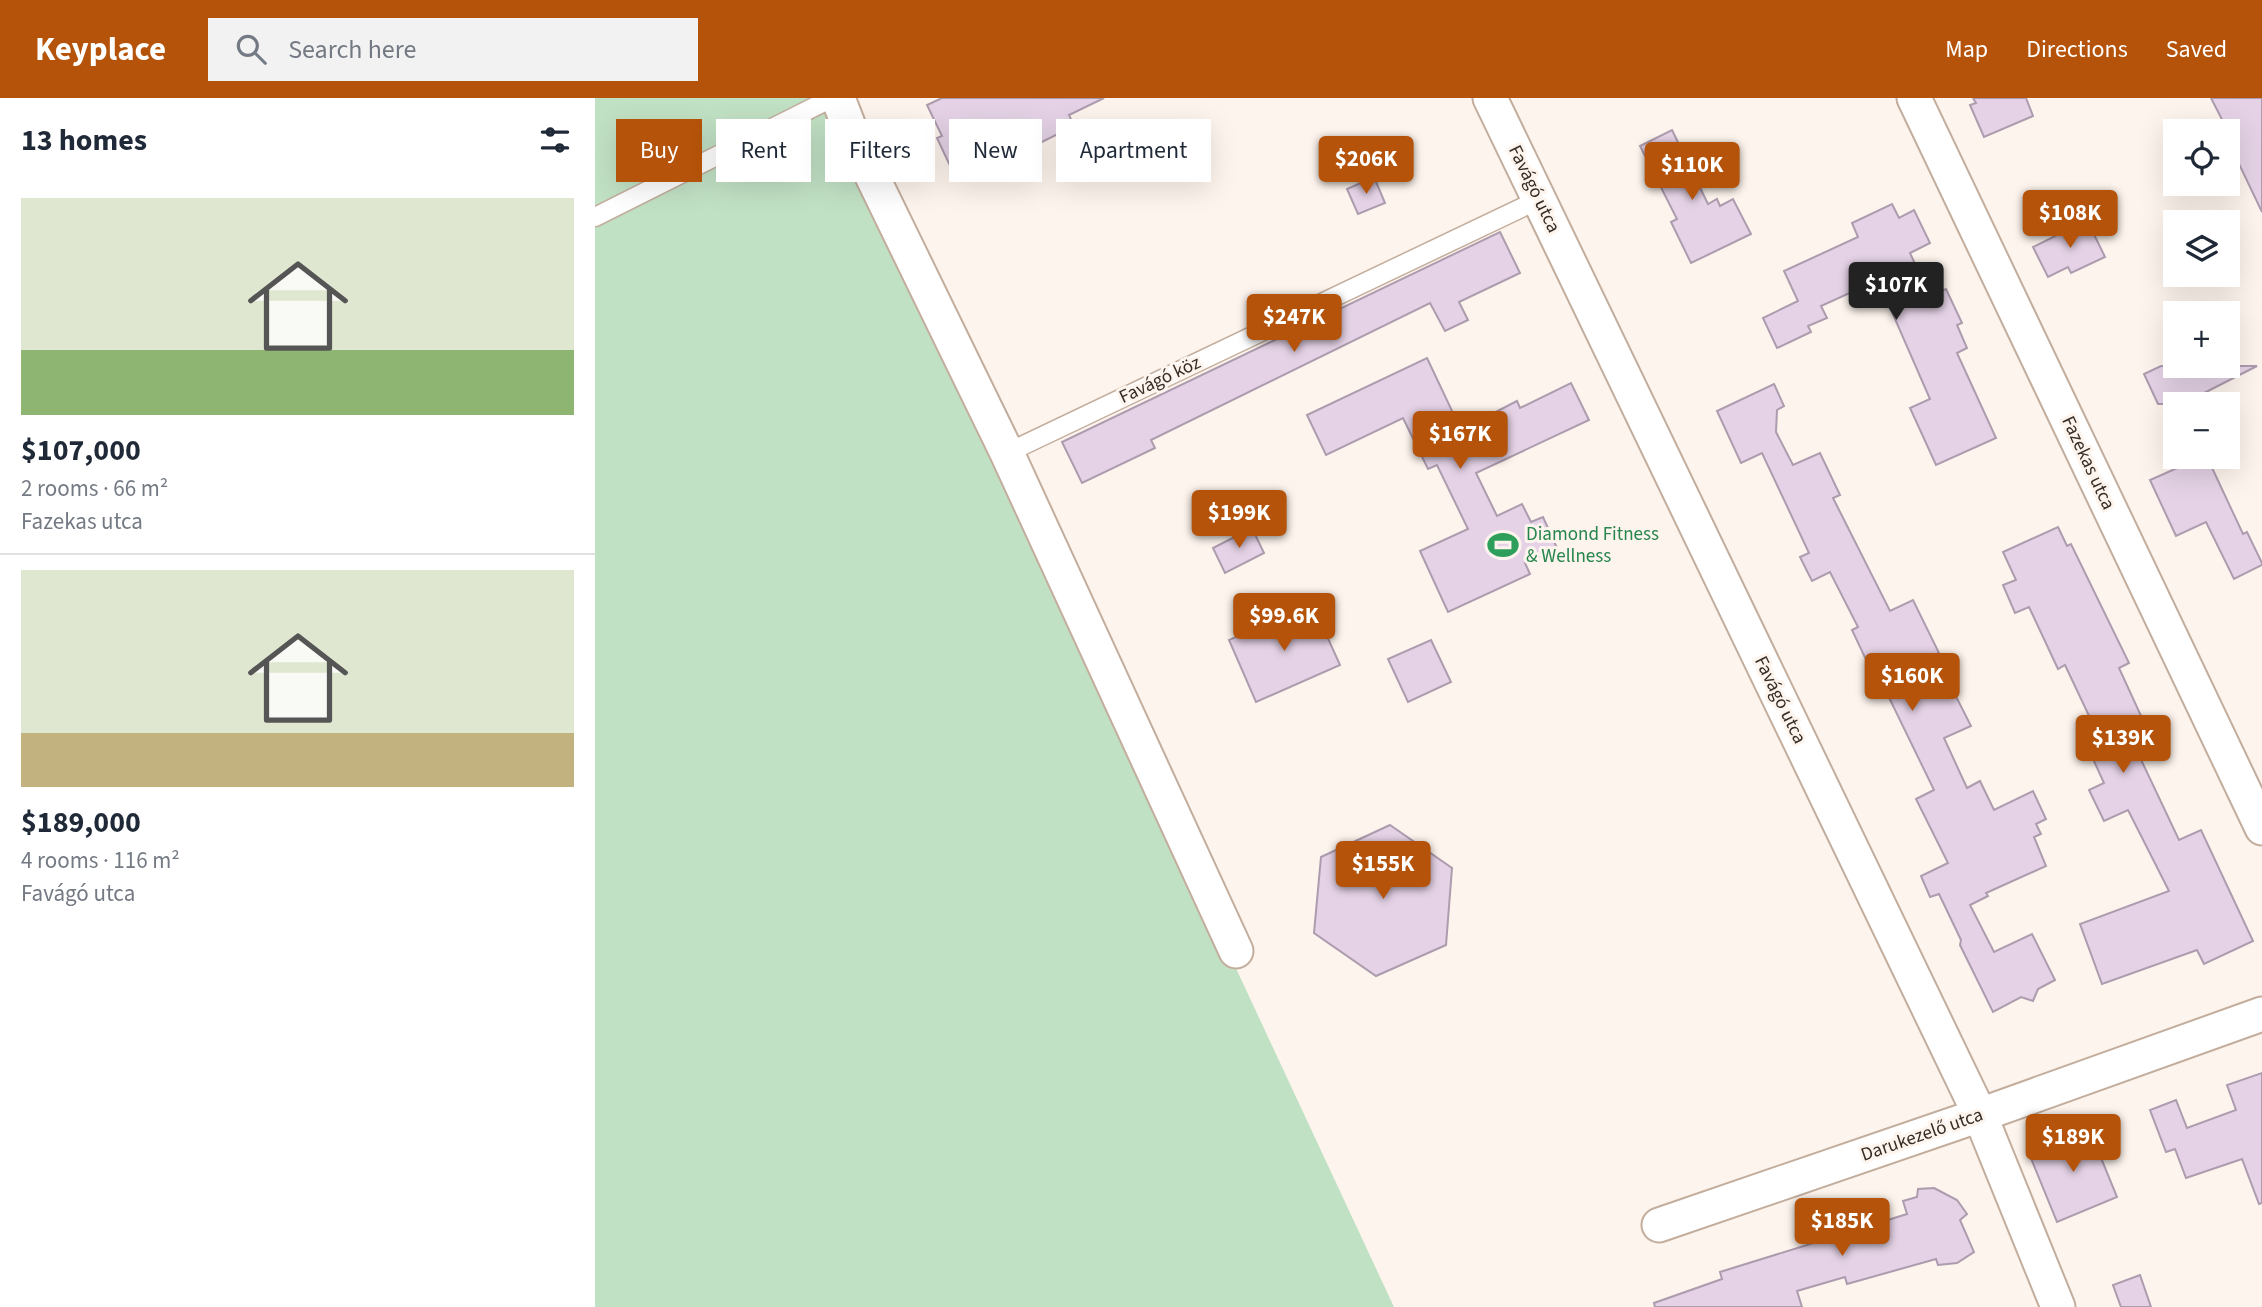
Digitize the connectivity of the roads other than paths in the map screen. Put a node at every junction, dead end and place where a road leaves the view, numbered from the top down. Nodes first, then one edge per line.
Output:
1 (832, 98) edge
2 (838, 98) edge
3 (1490, 98) edge
4 (1914, 98) edge
5 (1540, 200) junction
6 (595, 218) edge
7 (1007, 453) junction
8 (2262, 828) edge
9 (1236, 951) dead end
10 (2262, 1014) edge
11 (1980, 1115) junction
12 (1659, 1225) dead end
13 (2058, 1307) edge

1 - 6 lane
2 - 7 street
3 - 5 street, Favágó utca
4 - 8 street, Fazekas utca
5 - 7 lane, Favágó köz
5 - 11 street, Favágó utca
7 - 9 street
10 - 11 street, Darukezelő utca
11 - 12 street, Darukezelő utca
11 - 13 street, Favágó utca

